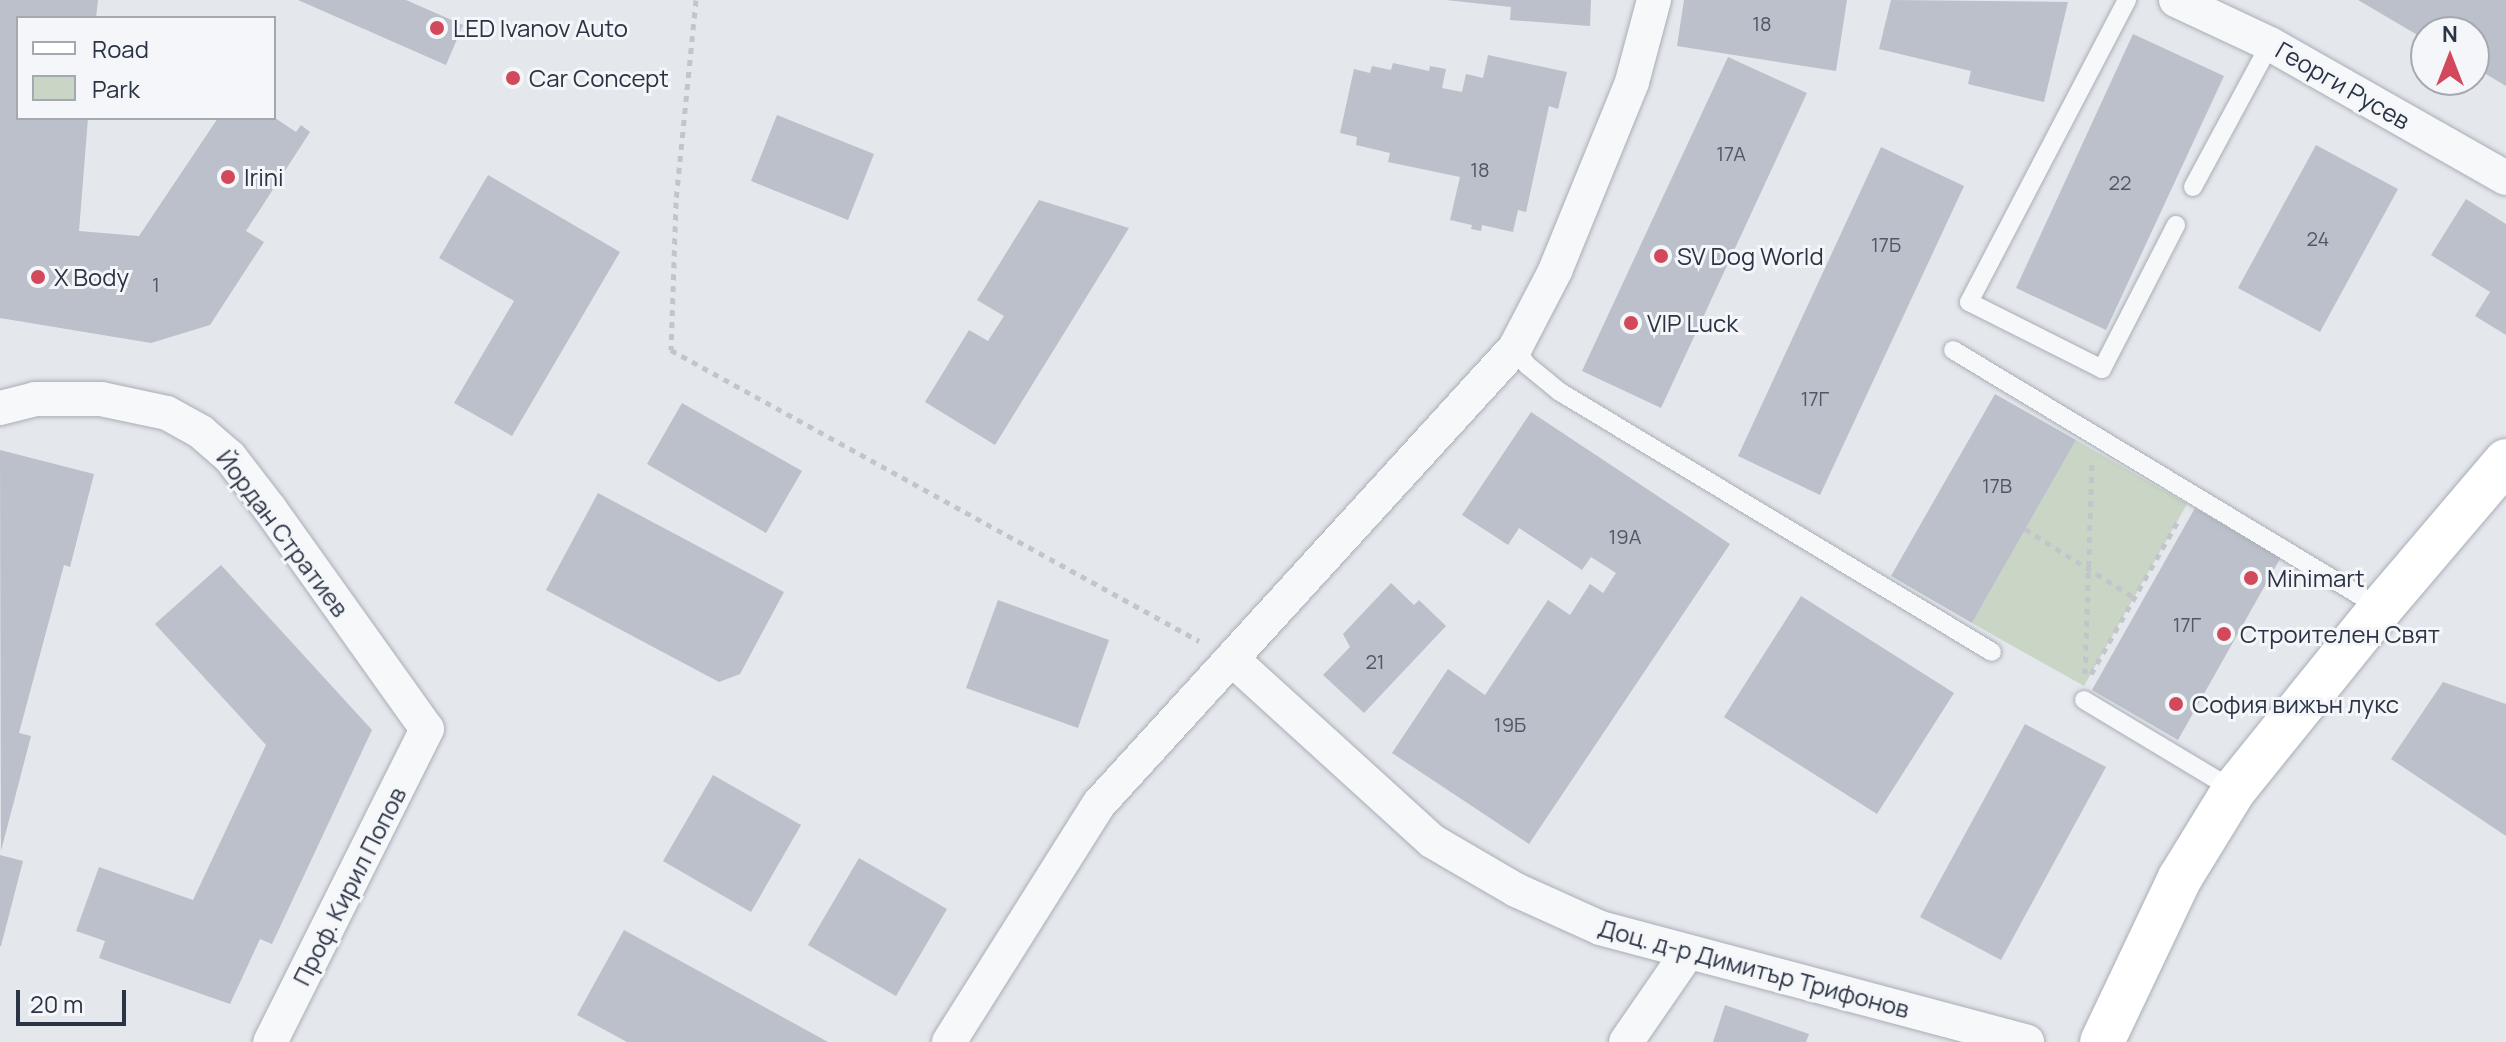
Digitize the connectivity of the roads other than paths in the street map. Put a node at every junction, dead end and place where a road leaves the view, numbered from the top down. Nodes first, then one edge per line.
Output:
1 (1654, 0) edge
2 (2127, 0) edge
3 (2176, 0) edge
4 (2234, 11) edge
5 (2270, 44) junction
6 (2506, 178) edge
7 (2193, 187) dead end
8 (2176, 225) dead end
9 (1515, 348) junction
10 (1953, 350) dead end
11 (0, 408) edge
12 (2506, 461) edge
13 (2381, 608) junction
14 (1992, 652) dead end
15 (1232, 659) junction
16 (2084, 700) dead end
17 (427, 729) joint
18 (2234, 790) junction
19 (1688, 952) junction
20 (270, 1042) edge
21 (949, 1042) edge
22 (1626, 1042) edge
23 (2027, 1042) edge
24 (2102, 1042) edge

1 - 9 street
2 - 8 lane
3 - 4 street, Георги Русев
4 - 5 street, Георги Русев
5 - 6 street, Георги Русев
5 - 7 lane
9 - 14 lane
9 - 15 street
10 - 13 lane
11 - 17 street, Йордан Стратиев
12 - 13 street
13 - 18 street
15 - 19 street, Доц. д-р Димитър Трифонов
15 - 21 street
16 - 18 lane
17 - 20 street, Проф. Кирил Попов
18 - 24 street
19 - 22 street
19 - 23 street, Доц. д-р Димитър Трифонов

